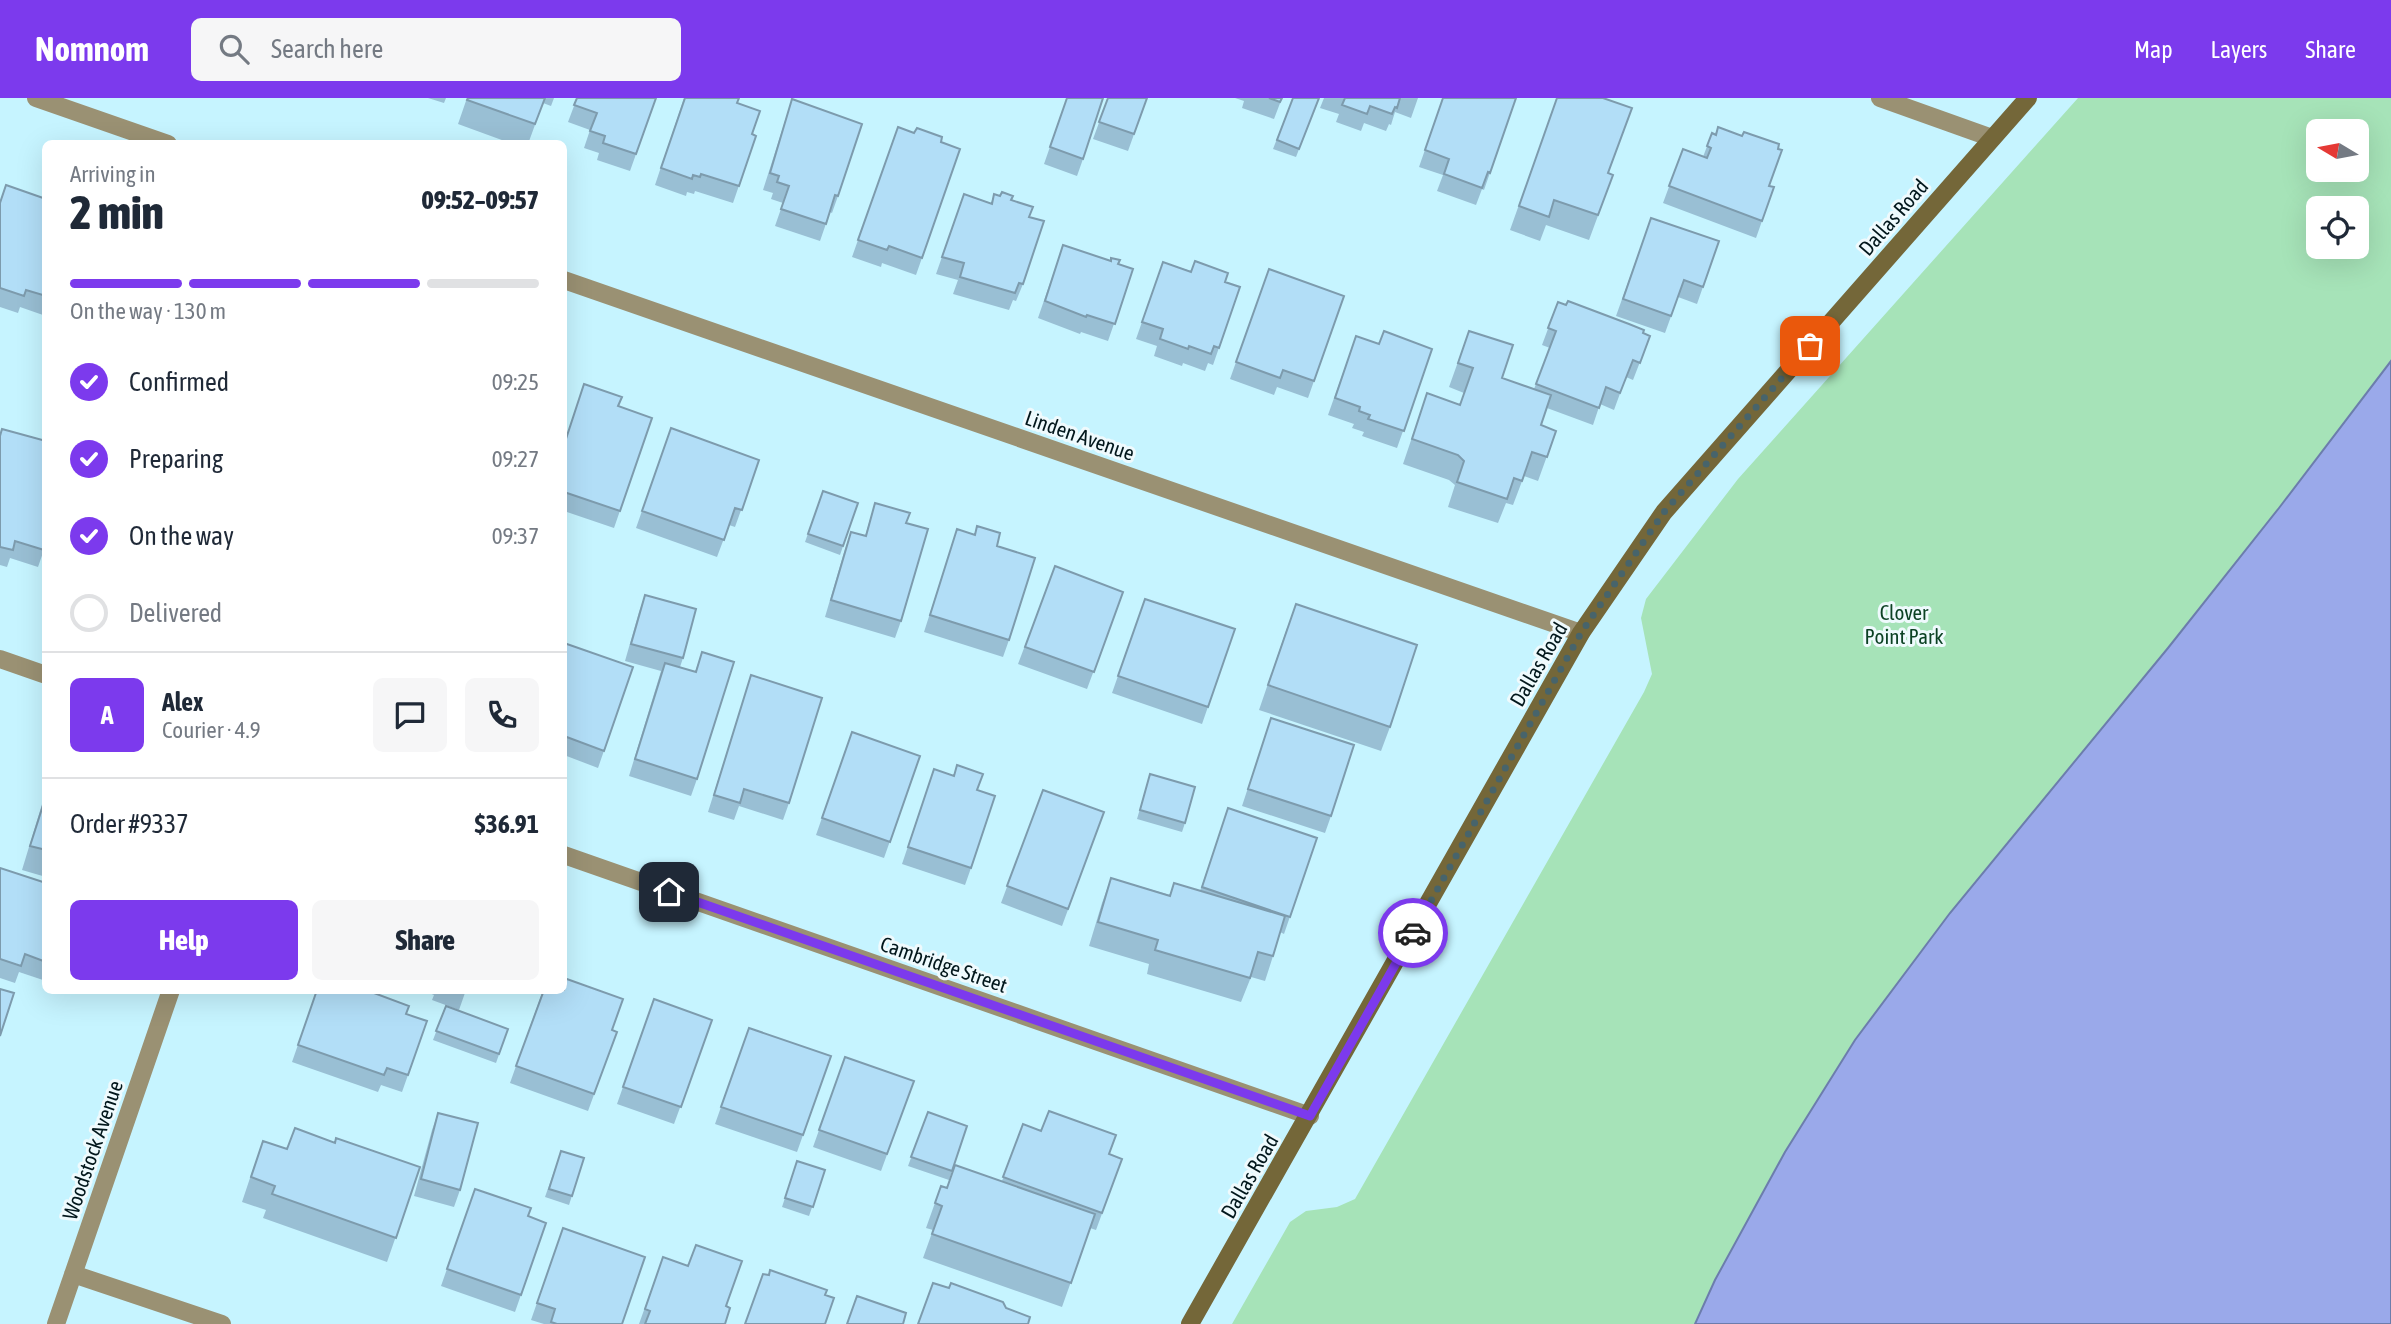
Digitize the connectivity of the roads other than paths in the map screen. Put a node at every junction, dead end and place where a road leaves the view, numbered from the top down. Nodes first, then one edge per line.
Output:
1 (36, 98) edge
2 (1880, 98) edge
3 (2028, 98) edge
4 (1992, 138) junction
5 (157, 140) edge
6 (567, 281) edge
7 (1581, 633) junction
8 (0, 659) edge
9 (42, 674) edge
10 (567, 856) edge
11 (170, 994) edge
12 (1310, 1116) junction
13 (73, 1274) junction
14 (56, 1324) edge
15 (222, 1324) edge
16 (1190, 1324) edge

1 - 5 street
2 - 4 street
3 - 4 main road, Dallas Road
4 - 7 main road, Dallas Road
6 - 7 street, Linden Avenue
7 - 12 main road, Dallas Road
8 - 9 street
10 - 12 street, Cambridge Street
11 - 13 street, Woodstock Avenue
12 - 16 main road, Dallas Road
13 - 14 street, Woodstock Avenue
13 - 15 street

